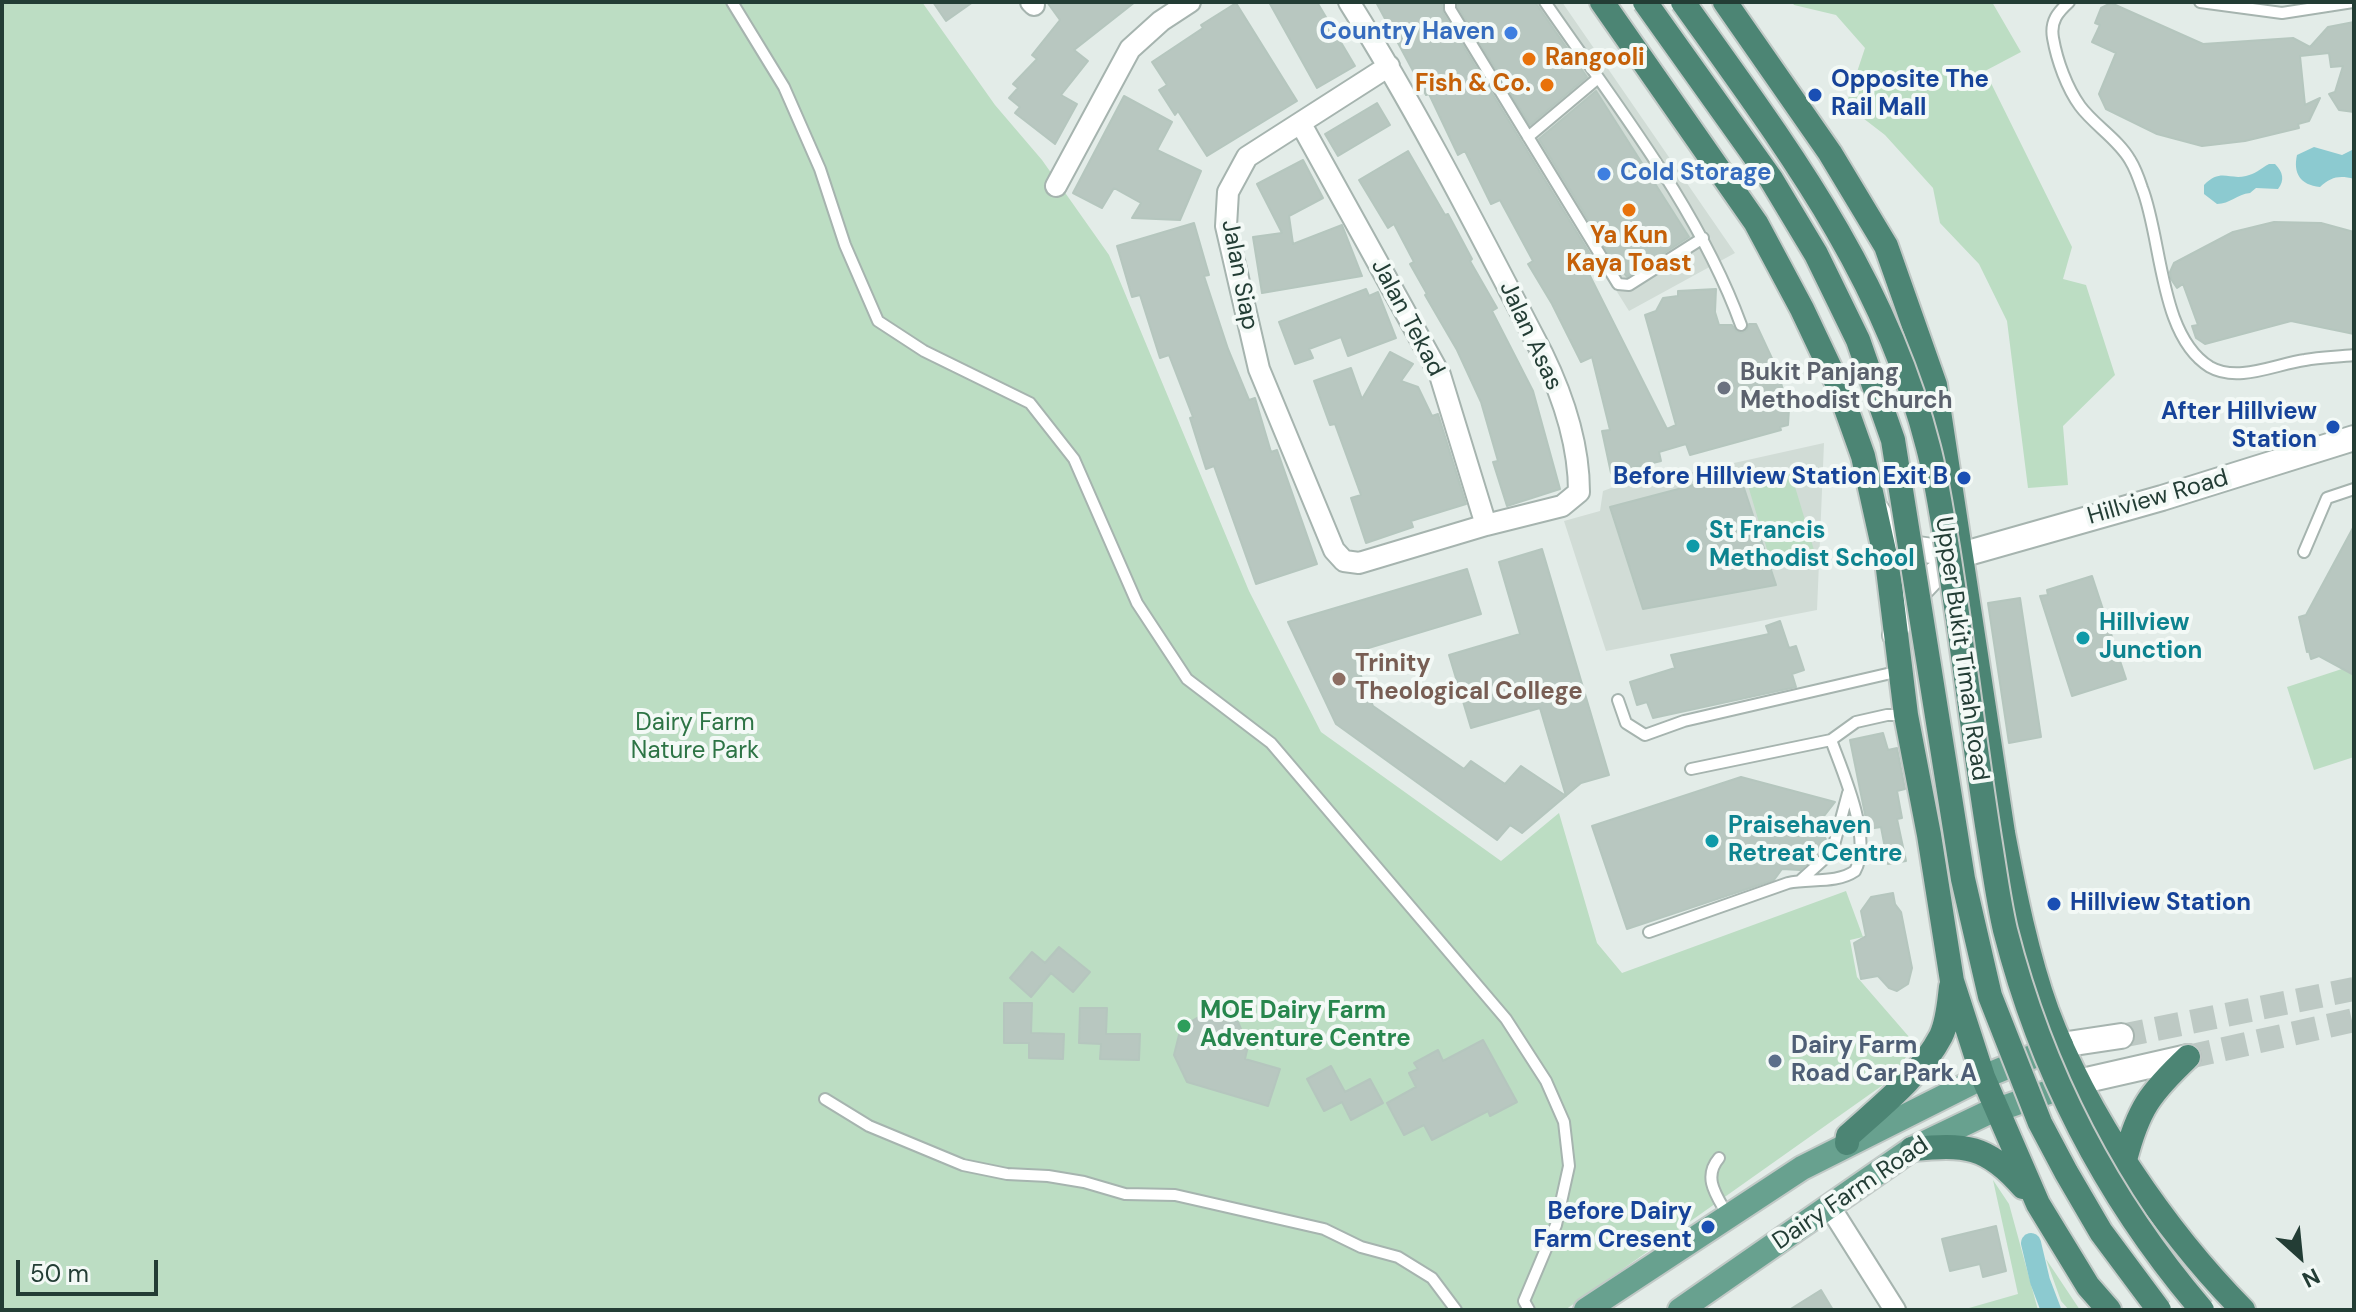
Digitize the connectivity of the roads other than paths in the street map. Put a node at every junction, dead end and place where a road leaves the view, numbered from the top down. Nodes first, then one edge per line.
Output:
1 (732, 2) edge
2 (1190, 2) edge
3 (1349, 2) edge
4 (1450, 2) edge
5 (1545, 2) edge
6 (1602, 2) edge
7 (1645, 2) edge
8 (1683, 2) edge
9 (1725, 2) edge
10 (2069, 2) edge
11 (2200, 2) edge
12 (2353, 2) edge
13 (2306, 6) edge
14 (1389, 66) junction
15 (1597, 79) junction
16 (1301, 124) junction
17 (1528, 137) junction
18 (1056, 186) dead end
19 (1703, 238) junction
20 (1741, 325) dead end
21 (2354, 355) edge
22 (2354, 438) edge
23 (2354, 489) edge
24 (1875, 508) junction
25 (1486, 525) junction
26 (1334, 550) joint
27 (2304, 552) dead end
28 (1961, 555) junction
29 (1894, 637) junction
30 (1900, 671) junction
31 (1618, 700) dead end
32 (1906, 715) junction
33 (1831, 740) junction
34 (1691, 769) dead end
35 (1849, 791) junction
36 (1801, 880) junction
37 (1649, 932) dead end
38 (1952, 981) junction
39 (2121, 1036) tunnel mouth
40 (2061, 1045) junction
41 (2188, 1057) joint
42 (1983, 1077) junction
43 (2078, 1082) junction
44 (825, 1099) dead end
45 (1996, 1111) junction
46 (1847, 1143) junction
47 (1912, 1149) junction
48 (1719, 1158) dead end
49 (2125, 1160) junction
50 (2038, 1204) junction
51 (1830, 1207) junction
52 (1728, 1216) junction
53 (1456, 1310) edge
54 (1529, 1310) edge
55 (1586, 1310) edge
56 (1680, 1310) edge
57 (1895, 1310) edge
58 (2109, 1310) edge
59 (2159, 1310) edge
60 (2202, 1310) edge
61 (2243, 1310) edge

1 - 54 lane
2 - 18 street
3 - 14 street, Jalan Asas
4 - 17 lane
5 - 15 lane
6 - 24 highway
7 - 59 highway, Upper Bukit Timah Road, bridge
8 - 60 highway, Upper Bukit Timah Road, bridge
9 - 28 highway
10 - 21 lane
11 - 13 lane
12 - 13 lane
14 - 16 street, Jalan Siap
14 - 25 street, Jalan Asas
15 - 17 lane
15 - 19 lane
16 - 25 street, Jalan Tekad
16 - 26 street, Jalan Siap
17 - 19 lane
19 - 20 lane
22 - 28 street, Hillview Road
23 - 27 lane
24 - 28 street
24 - 29 highway
25 - 26 street, Jalan Asas
28 - 29 street
28 - 40 highway
29 - 30 highway
30 - 31 lane
30 - 32 highway
32 - 33 lane
32 - 38 highway
33 - 34 lane
33 - 35 lane
35 - 36 lane
35 - 36 lane
36 - 37 lane
38 - 42 highway
38 - 46 highway
39 - 40 street
40 - 42 main road, Dairy Farm Road
40 - 43 highway
41 - 43 street
41 - 49 highway
42 - 45 highway
42 - 46 main road, Dairy Farm Road
43 - 45 main road, Dairy Farm Road
43 - 49 highway
44 - 53 lane
45 - 47 main road, Dairy Farm Road
45 - 50 highway
46 - 52 main road, Dairy Farm Road
47 - 50 highway
47 - 51 main road, Dairy Farm Road
48 - 52 lane
49 - 61 highway
50 - 58 highway
51 - 56 main road, Dairy Farm Road
51 - 57 street
52 - 55 main road, Dairy Farm Road

